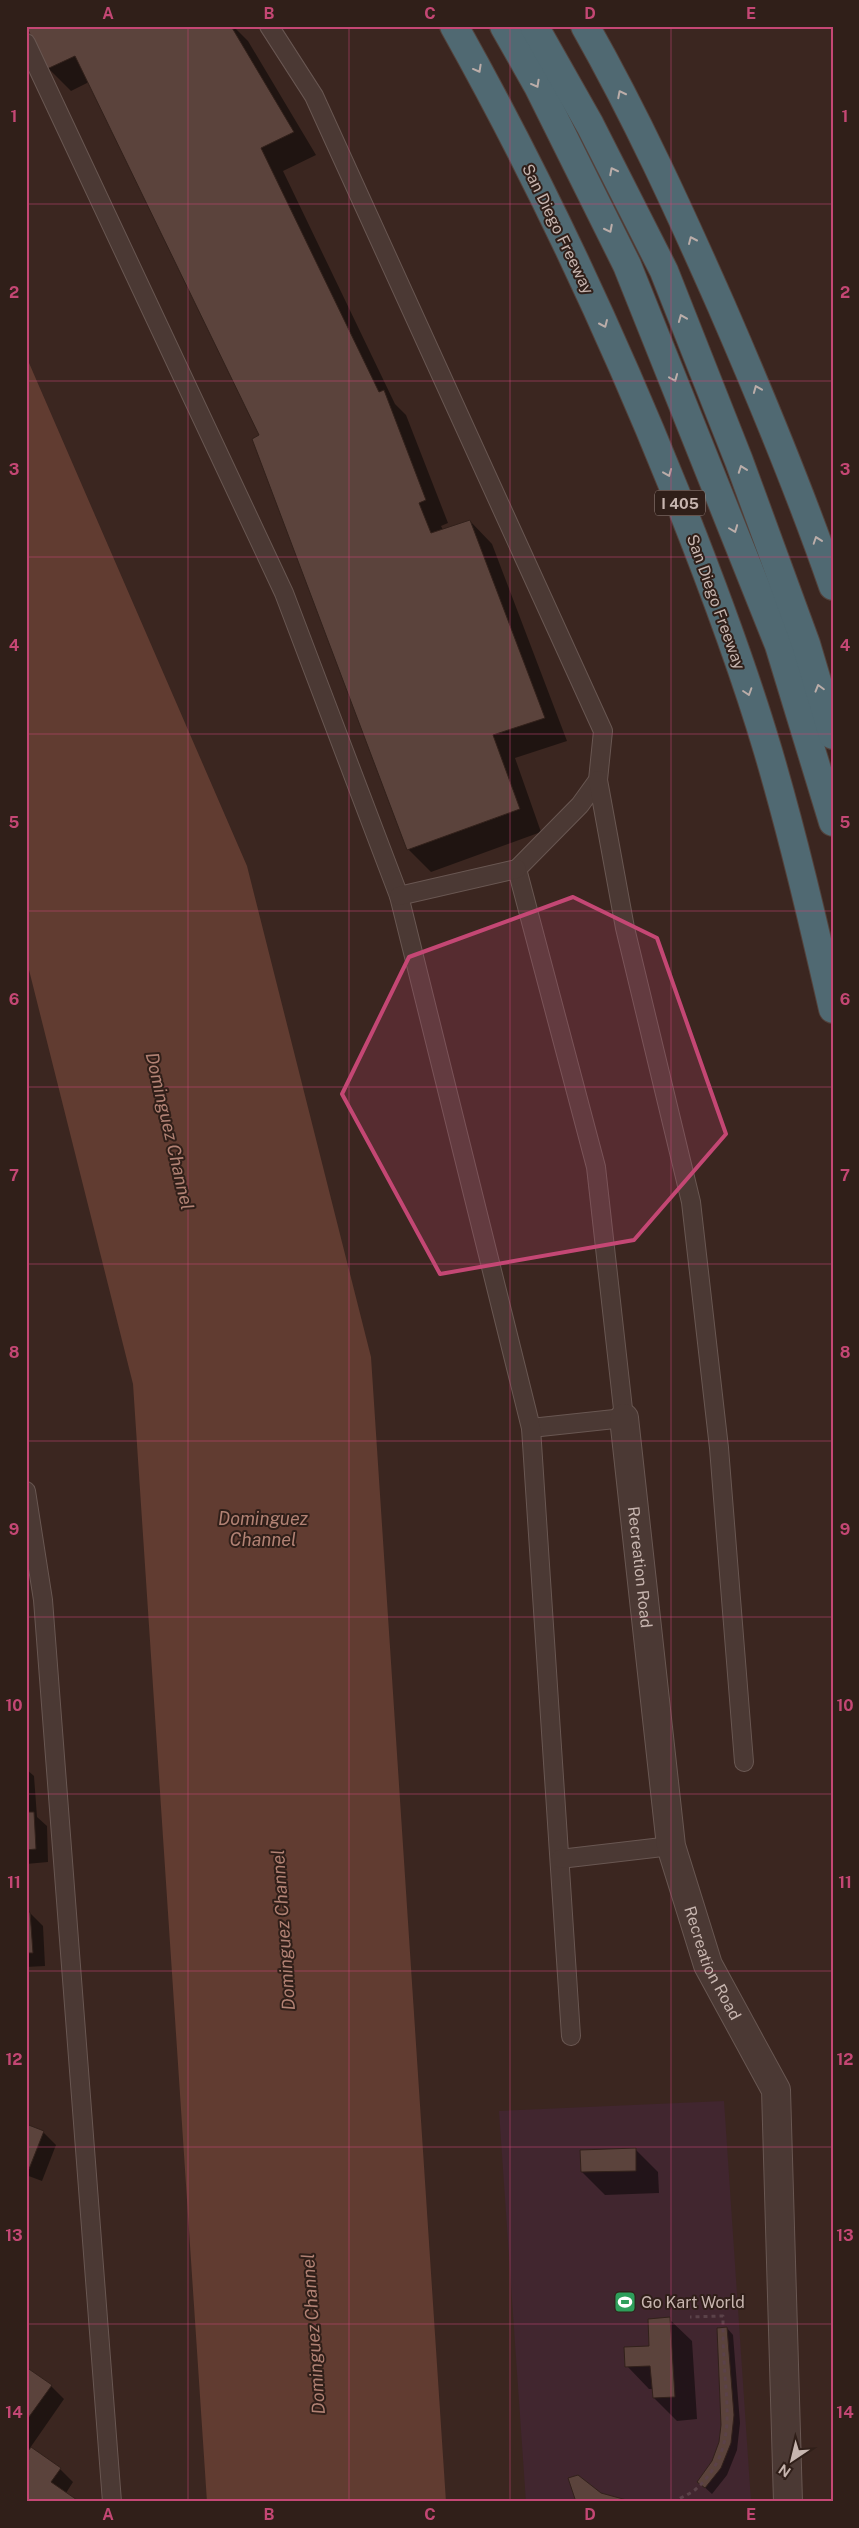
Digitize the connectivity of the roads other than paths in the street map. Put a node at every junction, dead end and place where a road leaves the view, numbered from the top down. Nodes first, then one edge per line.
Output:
1 (269, 26) edge
2 (454, 26) edge
3 (504, 26) edge
4 (534, 26) edge
5 (585, 26) edge
6 (26, 43) edge
7 (833, 586) edge
8 (833, 735) edge
9 (598, 780) junction
10 (833, 822) edge
11 (516, 869) junction
12 (399, 896) junction
13 (833, 1009) edge
14 (624, 1418) junction
15 (531, 1428) junction
16 (26, 1491) edge
17 (744, 1762) dead end
18 (671, 1846) junction
19 (560, 1859) junction
20 (571, 2036) dead end
21 (112, 2502) edge
22 (788, 2502) edge

1 - 9 lane
2 -> 13 highway, San Diego Freeway / I 405
3 -> 10 highway
8 -> 4 highway
7 -> 5 highway
6 - 12 lane
9 - 11 lane
9 - 17 lane
11 - 12 lane
11 - 14 lane
12 - 15 lane
14 - 15 lane
14 - 18 street, Recreation Road
15 - 19 lane
16 - 21 lane
18 - 19 lane
18 - 22 street, Recreation Road
19 - 20 lane

